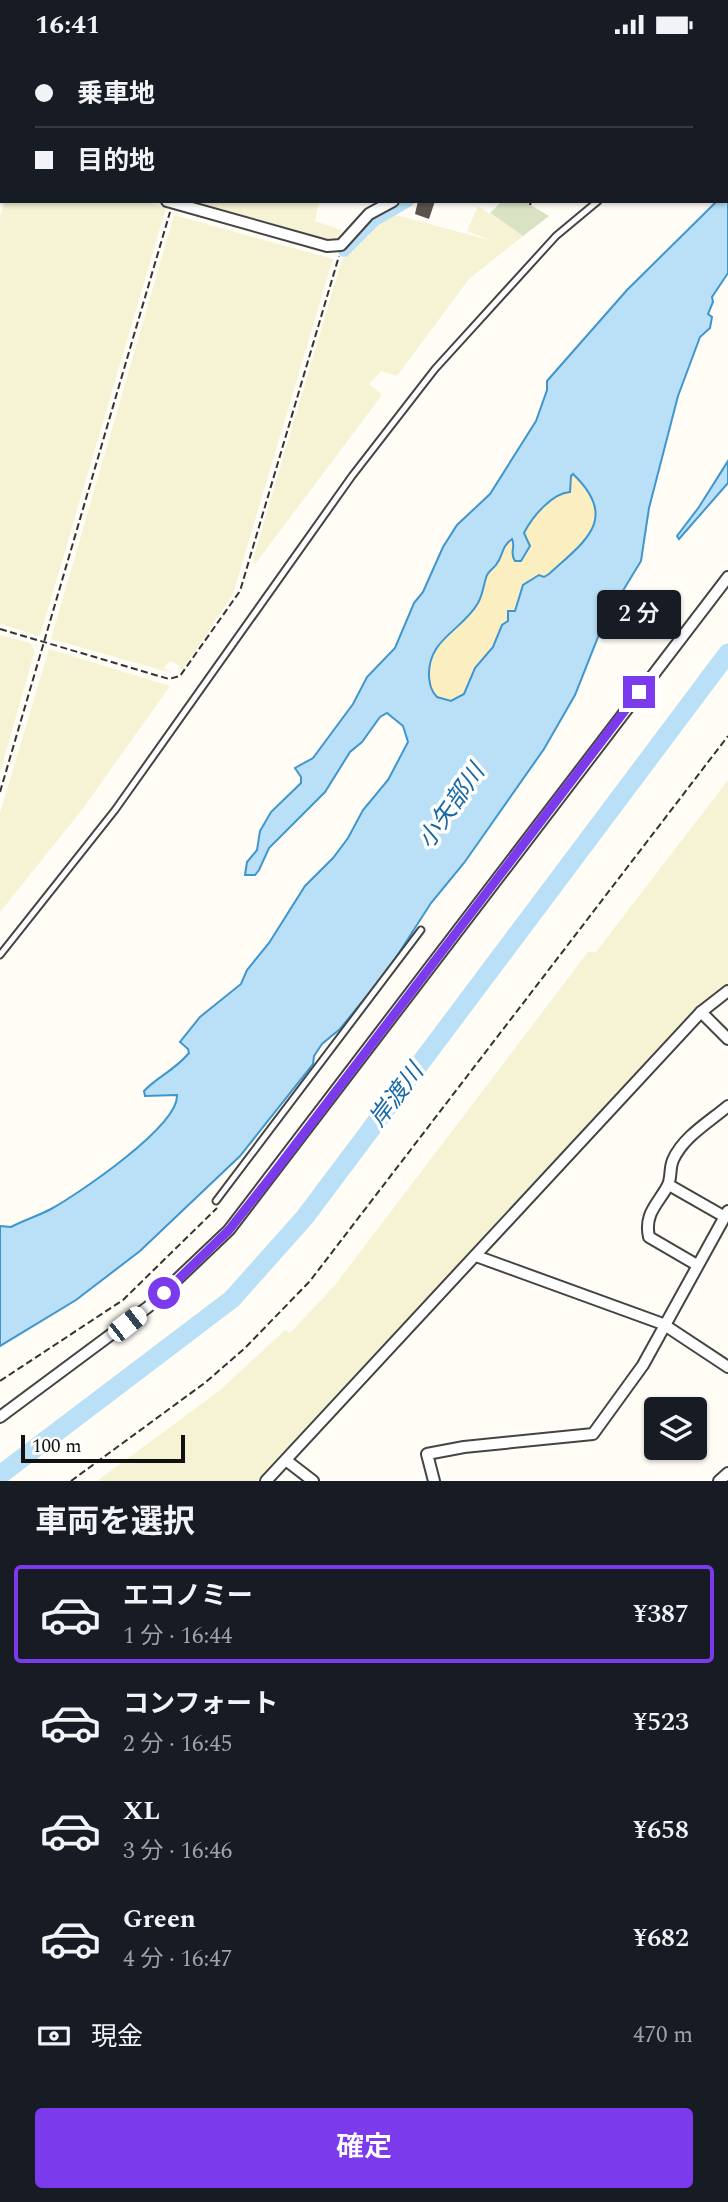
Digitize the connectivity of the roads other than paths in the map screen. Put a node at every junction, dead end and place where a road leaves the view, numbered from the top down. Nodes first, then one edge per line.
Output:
1 (174, 203) edge
2 (390, 203) edge
3 (596, 203) edge
4 (728, 576) edge
5 (421, 930) dead end
6 (0, 955) edge
7 (728, 991) edge
8 (701, 1013) junction
9 (728, 1039) edge
10 (728, 1106) edge
11 (669, 1185) junction
12 (216, 1201) road end
13 (726, 1214) edge
14 (476, 1256) junction
15 (696, 1265) junction
16 (663, 1324) junction
17 (728, 1367) edge
18 (0, 1417) edge
19 (287, 1461) junction
20 (728, 1473) edge
21 (266, 1481) edge
22 (313, 1481) edge
23 (434, 1481) edge
24 (719, 1481) edge

1 - 2 street
3 - 6 lane
4 - 18 street
5 - 12 lane
7 - 8 street
8 - 9 street
8 - 14 street
10 - 11 street
11 - 13 street
11 - 15 street
13 - 15 street
14 - 16 street
14 - 19 street
15 - 16 street
16 - 17 street
16 - 23 street
19 - 21 street
19 - 22 street
20 - 24 street

